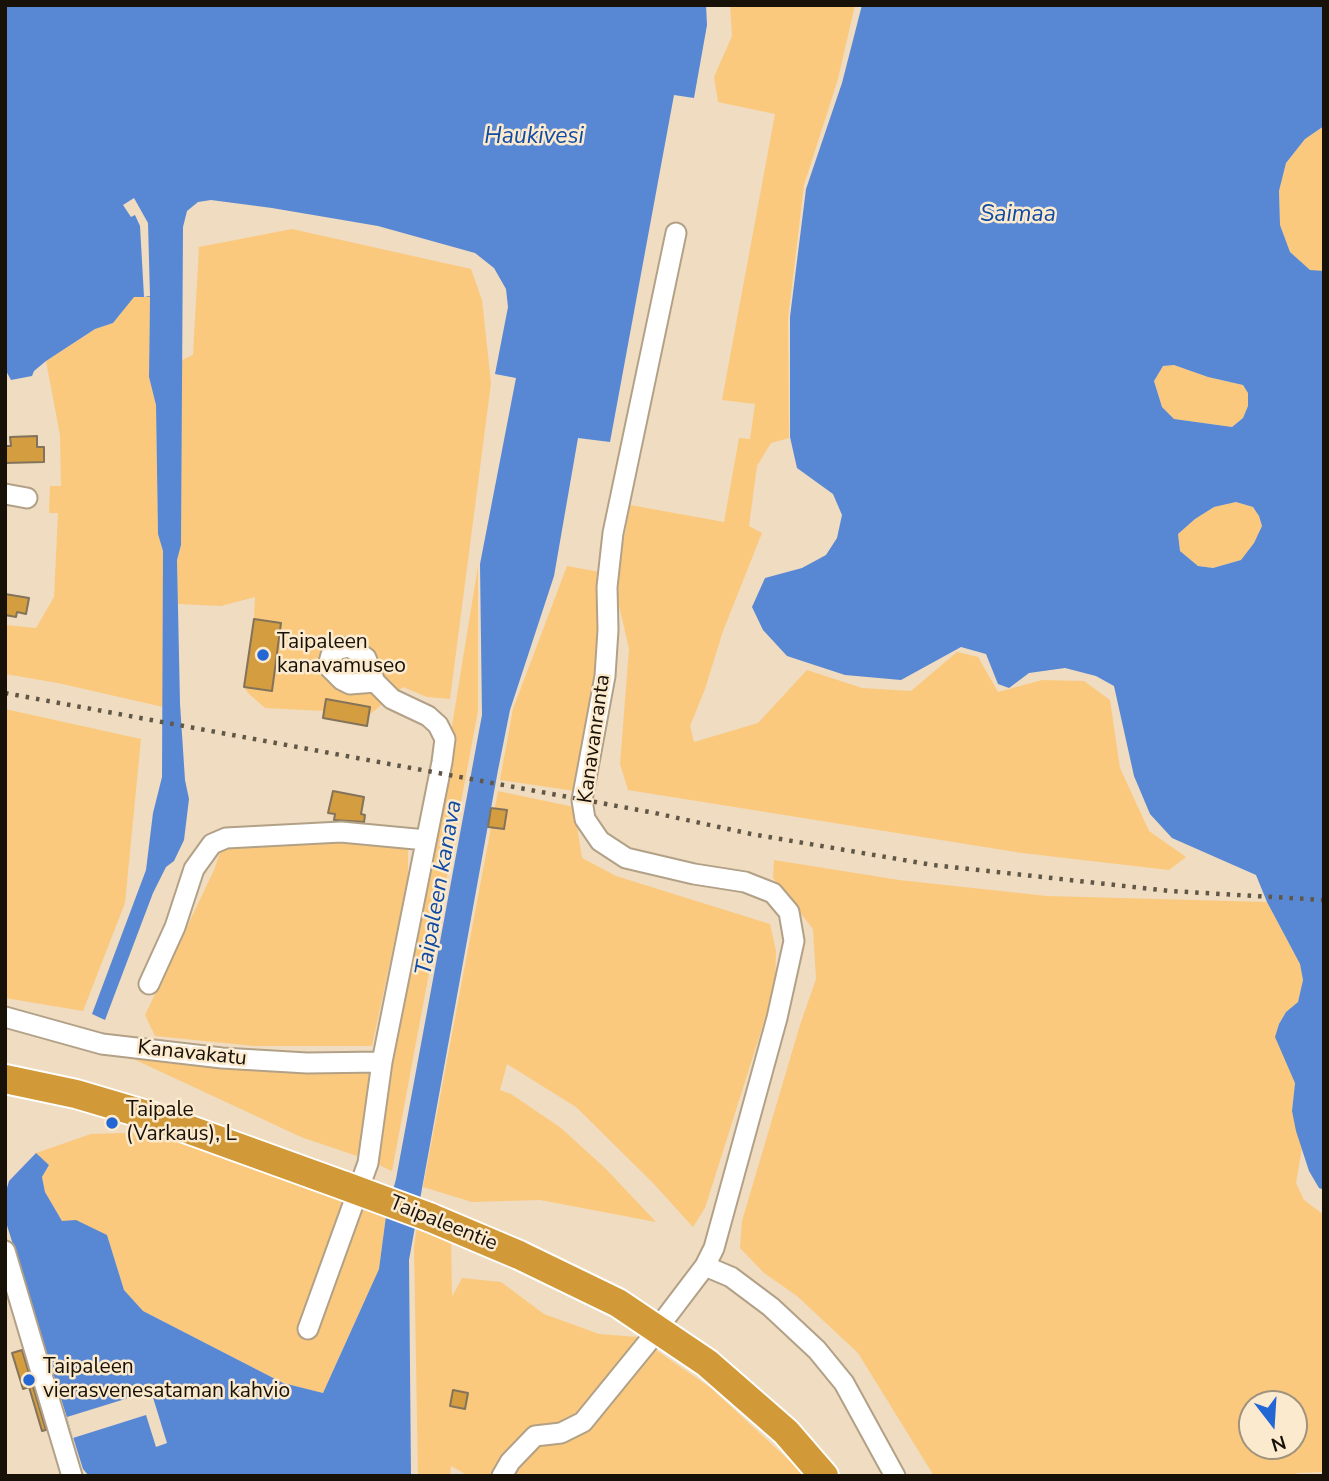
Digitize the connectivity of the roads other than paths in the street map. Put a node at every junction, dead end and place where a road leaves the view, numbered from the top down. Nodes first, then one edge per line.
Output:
1 (676, 233) dead end
2 (5, 494) edge
3 (27, 498) dead end
4 (375, 682) dead end
5 (426, 840) junction
6 (149, 984) dead end
7 (5, 1017) edge
8 (382, 1062) junction
9 (5, 1079) edge
10 (5, 1251) edge
11 (705, 1266) junction
12 (667, 1316) dead end
13 (308, 1329) dead end
14 (649, 1341) dead end
15 (72, 1476) edge
16 (502, 1476) edge
17 (824, 1476) edge
18 (895, 1476) edge

1 - 11 street, Kanavanranta
2 - 3 street
4 - 5 street
5 - 6 street
5 - 8 street
7 - 8 street, Kanavakatu
8 - 13 street
9 - 17 highway, Taipaleentie, bridge
10 - 15 street
11 - 12 street, Kanavanranta
11 - 18 street
14 - 16 street

